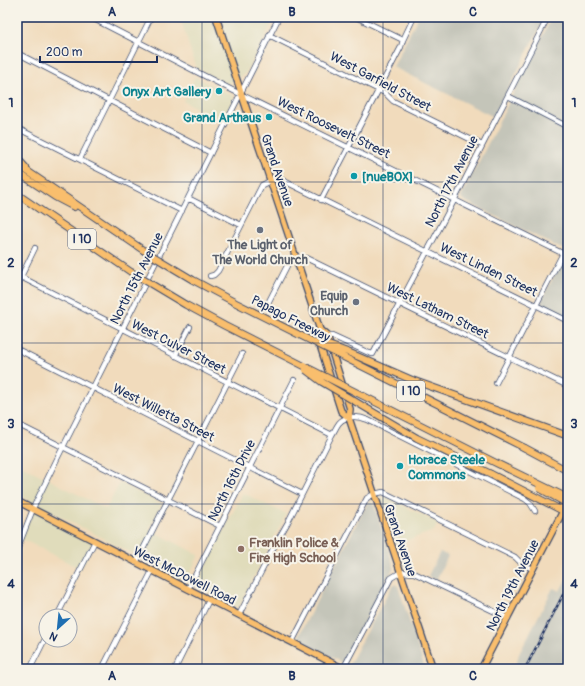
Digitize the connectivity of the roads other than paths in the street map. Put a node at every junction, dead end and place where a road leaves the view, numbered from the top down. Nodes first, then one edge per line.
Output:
1 (20, 17) edge
2 (90, 17) edge
3 (151, 17) edge
4 (216, 17) edge
5 (279, 17) edge
6 (356, 17) edge
7 (414, 17) edge
8 (548, 17) edge
9 (17, 23) edge
10 (270, 35) junction
11 (402, 40) junction
12 (138, 42) junction
13 (17, 53) edge
14 (378, 90) junction
15 (241, 93) junction
16 (508, 96) junction
17 (109, 101) junction
18 (568, 127) edge
19 (17, 128) edge
20 (482, 146) junction
21 (349, 147) junction
22 (211, 153) junction
23 (17, 158) edge
24 (80, 159) junction
25 (17, 164) edge
26 (17, 172) edge
27 (32, 175) junction
28 (270, 181) junction
29 (17, 196) edge
30 (188, 198) junction
31 (321, 200) junction
32 (454, 200) junction
33 (182, 211) junction
34 (241, 225) junction
35 (110, 228) junction
36 (35, 248) dead end
37 (427, 252) junction
38 (563, 253) junction
39 (568, 256) edge
40 (296, 258) junction
41 (19, 276) edge
42 (210, 276) dead end
43 (17, 285) edge
44 (399, 304) junction
45 (267, 305) dead end
46 (536, 305) junction
47 (568, 321) edge
48 (190, 327) dead end
49 (122, 328) junction
50 (320, 330) junction
51 (297, 333) junction
52 (327, 336) junction
53 (318, 338) junction
54 (17, 349) edge
55 (242, 354) dead end
56 (175, 356) junction
57 (509, 357) junction
58 (291, 360) junction
59 (294, 380) dead end
60 (227, 382) junction
61 (496, 383) dead end
62 (568, 386) edge
63 (92, 387) junction
64 (280, 409) junction
65 (349, 418) junction
66 (17, 424) edge
67 (332, 435) junction
68 (568, 436) edge
69 (198, 441) junction
70 (63, 447) junction
71 (525, 448) junction
72 (494, 462) junction
73 (568, 466) edge
74 (250, 468) junction
75 (568, 471) edge
76 (568, 492) edge
77 (302, 494) junction
78 (374, 494) junction
79 (568, 498) edge
80 (168, 500) junction
81 (17, 501) edge
82 (568, 504) edge
83 (33, 509) junction
84 (565, 509) edge
85 (535, 511) dead end
86 (220, 526) junction
87 (95, 541) junction
88 (17, 550) edge
89 (136, 563) junction
90 (533, 570) junction
91 (152, 571) junction
92 (401, 572) junction
93 (188, 589) junction
94 (210, 600) junction
95 (61, 608) edge
96 (239, 615) junction
97 (508, 618) junction
98 (292, 642) junction
99 (40, 648) edge
100 (30, 669) edge
101 (102, 669) edge
102 (175, 669) edge
103 (343, 669) edge
104 (433, 669) edge
105 (481, 669) edge

1 - 9 street
2 - 12 street, West Roosevelt Street
3 - 12 street
4 - 15 main road, Grand Avenue
5 - 10 street, North 15th Avenue
6 - 11 street
7 - 11 street
8 - 16 street, North 17th Avenue
10 - 14 street, West Garfield Street
10 - 15 street, North 15th Avenue
11 - 14 street
12 - 15 street, West Roosevelt Street
12 - 17 street
13 - 17 street
14 - 20 street, West Garfield Street
14 - 21 street
15 - 21 street, West Roosevelt Street
15 - 22 street, North 15th Avenue
15 - 28 main road, Grand Avenue
16 - 18 street
16 - 20 street, North 17th Avenue
17 - 22 street
17 - 24 street
19 - 24 street
20 - 32 street, North 17th Avenue
21 - 31 street
21 - 32 street, West Roosevelt Street
22 - 30 street, North 15th Avenue
23 - 27 highway
24 - 33 street
25 - 27 highway, Papago Freeway / I 10
26 - 35 highway
27 - 35 highway, Papago Freeway / I 10
28 - 31 street, West Linden Street
28 - 34 street
28 - 40 main road, Grand Avenue
29 - 58 highway, I 10, bridge
30 - 33 street, North 15th Avenue
30 - 34 street
31 - 37 street, West Linden Street
32 - 37 street, North 17th Avenue
32 - 38 street, West Roosevelt Street
33 - 49 street, North 15th Avenue
34 - 42 street
35 - 51 highway, Papago Freeway / I 10, bridge
36 - 41 street
37 - 44 street, North 17th Avenue
37 - 46 street, West Linden Street
38 - 39 street, West Roosevelt Street
38 - 46 street
40 - 44 street, West Latham Street
40 - 45 street
40 - 50 main road, Grand Avenue
41 - 43 street
41 - 49 street, West Culver Street
44 - 52 street, North 17th Avenue
44 - 57 street, West Latham Street
46 - 47 street, West Linden Street
46 - 57 street
48 - 56 street
49 - 56 street, West Culver Street
49 - 63 street, North 15th Avenue
50 - 52 main road
50 - 53 main road
51 - 68 highway, bridge
51 - 71 highway, Papago Freeway / I 10, bridge
52 - 53 street
52 - 65 main road, Grand Avenue
53 - 65 main road, Grand Avenue
54 - 63 street, West Willetta Street
55 - 60 street
56 - 60 street, West Culver Street
57 - 61 street
57 - 62 street, West Latham Street
58 - 72 highway, I 10, bridge
58 - 84 highway, bridge
59 - 64 street, North 16th Drive
60 - 64 street, West Culver Street
60 - 69 street
63 - 69 street, West Willetta Street
63 - 70 street, North 15th Avenue
64 - 67 street, West Culver Street
64 - 74 street, North 16th Drive
65 - 67 street
65 - 78 main road, Grand Avenue
65 - 85 street
66 - 70 street
67 - 77 street
69 - 74 street, West Willetta Street
69 - 80 street
70 - 80 street
70 - 83 street, North 15th Avenue
71 - 73 highway
71 - 75 highway, Papago Freeway / I 10
72 - 79 highway, I 10, bridge
72 - 82 highway, bridge
74 - 77 street, West Willetta Street
74 - 86 street, North 16th Drive
76 - 84 main road, North 19th Avenue
77 - 96 street
78 - 90 street
78 - 92 main road, Grand Avenue
78 - 98 street
80 - 86 street
80 - 89 street
81 - 83 main road, West McDowell Road
83 - 87 main road, West McDowell Road
83 - 88 street, North 15th Avenue
84 - 90 main road, North 19th Avenue
86 - 93 street, North 16th Drive
87 - 89 main road, West McDowell Road
87 - 95 street
89 - 91 main road, West McDowell Road
90 - 97 main road, North 19th Avenue
91 - 93 main road, West McDowell Road
91 - 101 street
92 - 97 street
92 - 103 street
92 - 104 main road, Grand Avenue
93 - 94 main road, West McDowell Road
94 - 96 main road, West McDowell Road
94 - 102 street
96 - 98 main road, West McDowell Road
97 - 105 main road, North 19th Avenue
98 - 103 main road, West McDowell Road
99 - 100 street

